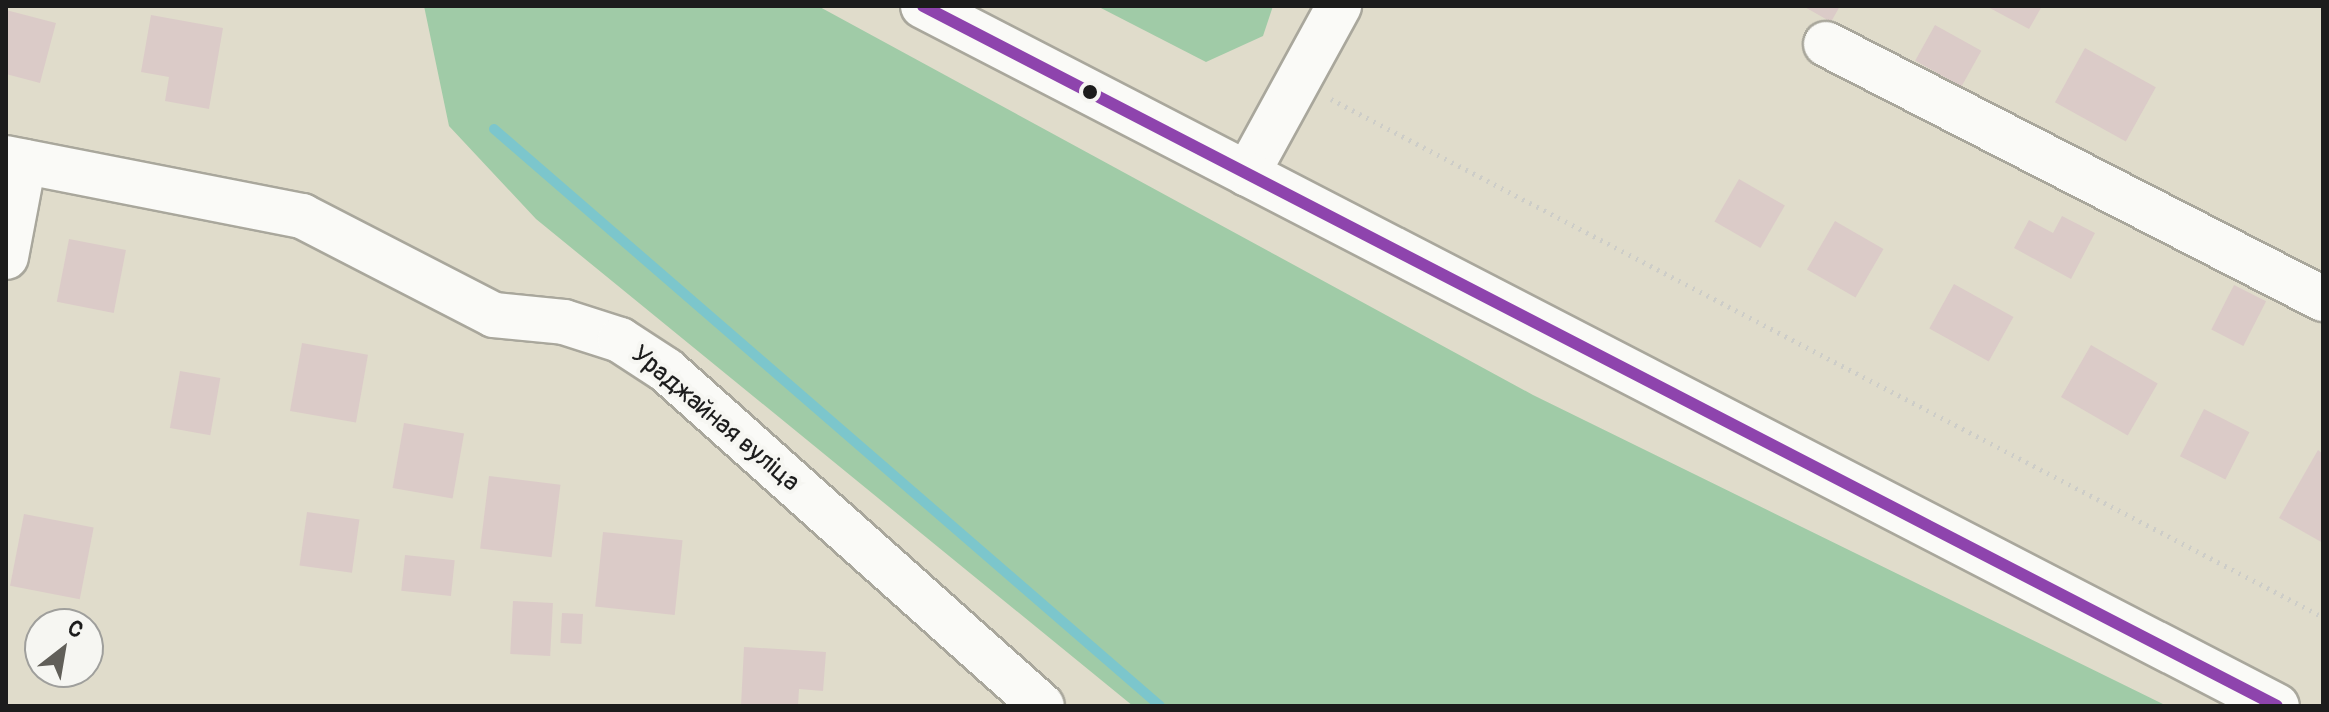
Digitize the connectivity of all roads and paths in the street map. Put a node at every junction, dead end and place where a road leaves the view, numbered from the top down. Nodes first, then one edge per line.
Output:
1 (923, 6) edge
2 (1339, 6) edge
3 (1826, 44) dead end
4 (1298, 82) junction
5 (15, 160) edge
6 (1247, 174) junction
7 (6, 257) edge
8 (2323, 299) edge
9 (2323, 617) edge
10 (1042, 706) edge
11 (2277, 706) edge

1 - 6 street
2 - 4 street
3 - 8 street
4 - 6 street
4 - 9 path
5 - 7 street
5 - 10 street, Ураджайная вуліца
6 - 11 street

